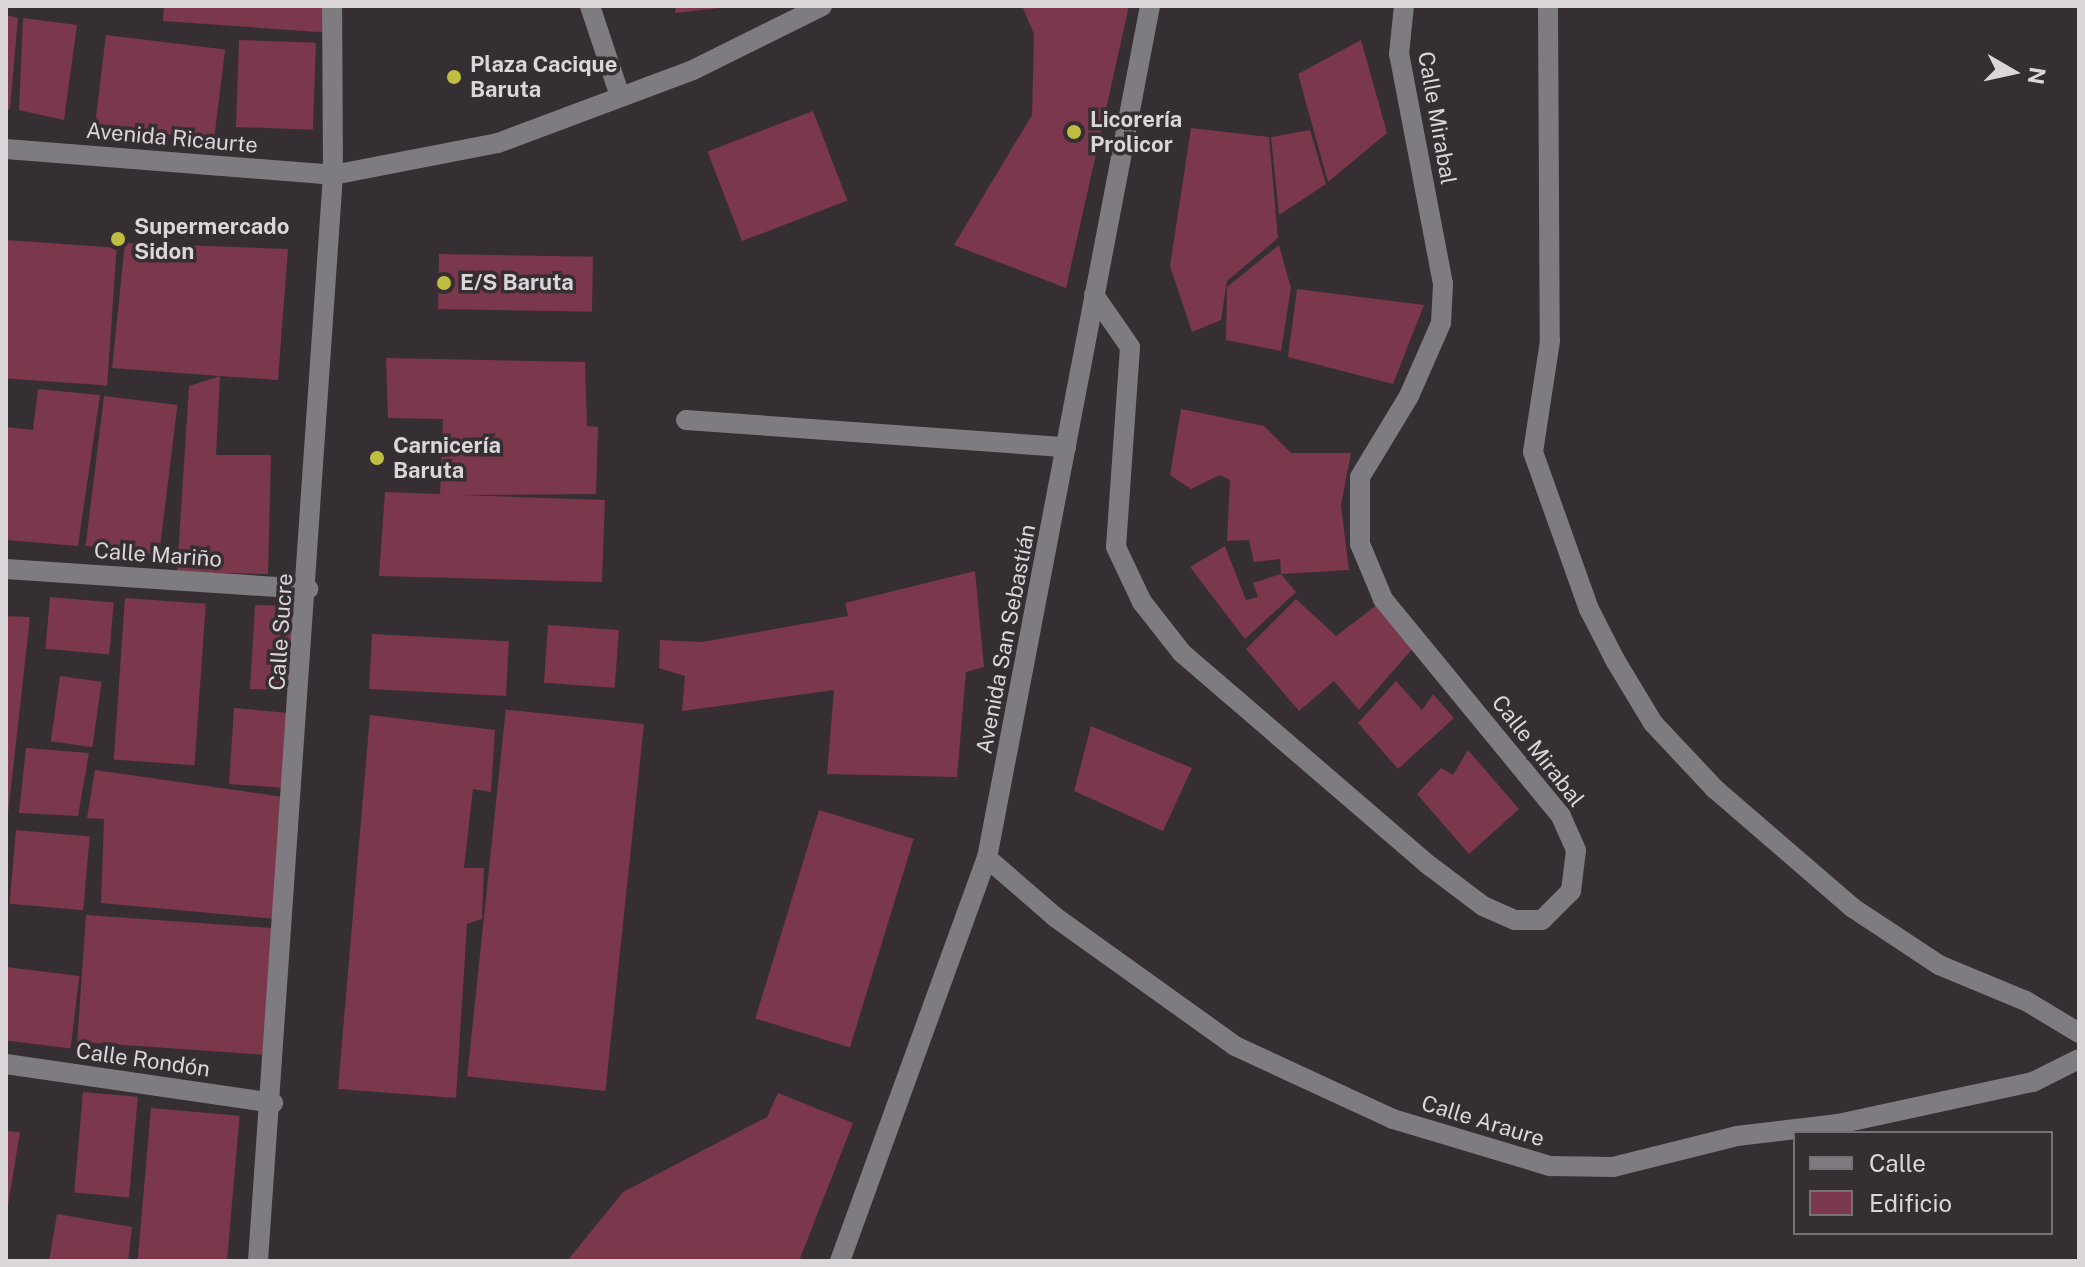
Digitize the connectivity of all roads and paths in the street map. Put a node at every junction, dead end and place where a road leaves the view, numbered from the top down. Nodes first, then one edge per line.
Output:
1 (332, 6) edge
2 (590, 6) edge
3 (822, 6) edge
4 (1150, 6) edge
5 (1404, 6) edge
6 (1548, 6) edge
7 (620, 96) junction
8 (6, 149) edge
9 (333, 175) junction
10 (1094, 295) junction
11 (686, 420) dead end
12 (1066, 447) junction
13 (6, 569) edge
14 (308, 589) junction
15 (987, 858) junction
16 (2079, 1033) edge
17 (2079, 1059) edge
18 (6, 1064) edge
19 (273, 1103) junction
20 (258, 1261) edge
21 (840, 1261) edge

1 - 9 street, Calle Sucre
2 - 7 street
3 - 7 street, Avenida Ricaurte
4 - 10 street, Avenida San Sebastián
5 - 10 street, Calle Mirabal
6 - 16 street
7 - 9 street, Avenida Ricaurte
8 - 9 street, Avenida Ricaurte
9 - 14 street, Calle Sucre
10 - 12 street, Avenida San Sebastián
11 - 12 street
12 - 15 street, Avenida San Sebastián
13 - 14 street, Calle Mariño
14 - 19 street, Calle Sucre
15 - 17 street, Calle Araure
15 - 21 street, Avenida San Sebastián
18 - 19 street, Calle Rondón
19 - 20 street, Calle Sucre

